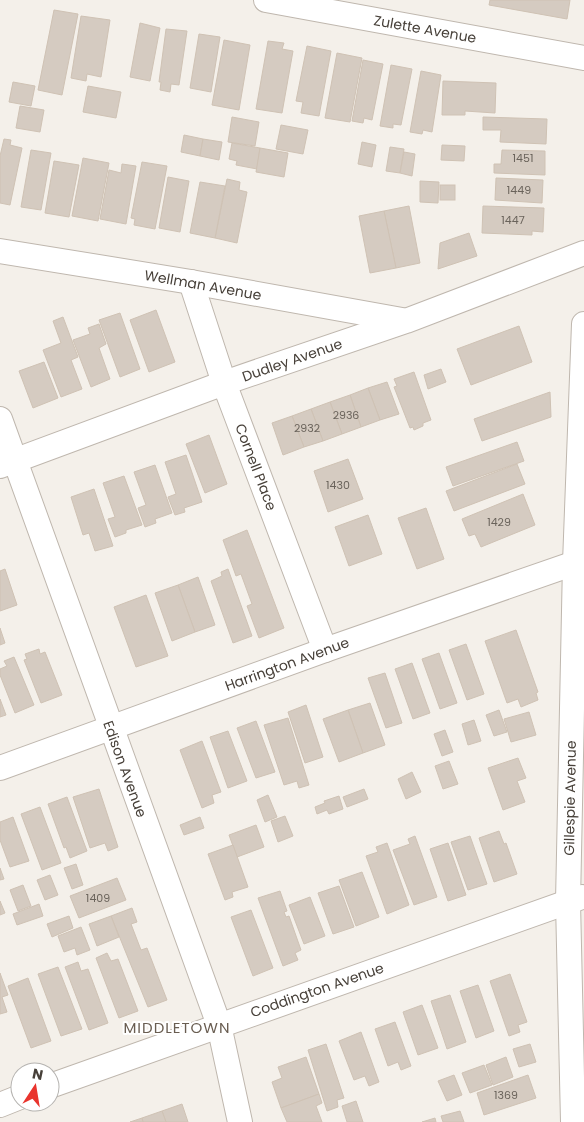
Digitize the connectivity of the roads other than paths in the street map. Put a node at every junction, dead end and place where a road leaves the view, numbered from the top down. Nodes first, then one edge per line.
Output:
1 (266, 0) edge
2 (296, 3) edge
3 (584, 58) edge
4 (0, 251) edge
5 (584, 253) edge
6 (191, 282) junction
7 (406, 321) junction
8 (584, 324) edge
9 (224, 383) junction
10 (0, 419) edge
11 (7, 463) edge
12 (575, 563) junction
13 (325, 650) junction
14 (110, 728) junction
15 (0, 768) edge
16 (576, 899) edge
17 (219, 1025) junction
18 (60, 1082) edge
19 (240, 1122) edge
20 (573, 1122) edge

1 - 2 street, Zulette Avenue
2 - 3 street, Zulette Avenue
4 - 6 street, Wellman Avenue
5 - 7 street, Dudley Avenue
6 - 7 street, Wellman Avenue
6 - 9 street, Cornell Place
7 - 9 street, Dudley Avenue
8 - 12 street, Gillespie Avenue
9 - 11 street, Dudley Avenue
9 - 13 street, Cornell Place
10 - 11 street, Edison Avenue
11 - 14 street, Edison Avenue
12 - 13 street, Harrington Avenue
12 - 16 street, Gillespie Avenue
13 - 14 street, Harrington Avenue
14 - 15 street, Harrington Avenue
14 - 17 street, Edison Avenue
16 - 17 street, Coddington Avenue
16 - 20 street, Gillespie Avenue
17 - 18 street, Coddington Avenue
17 - 19 street, Edison Avenue

